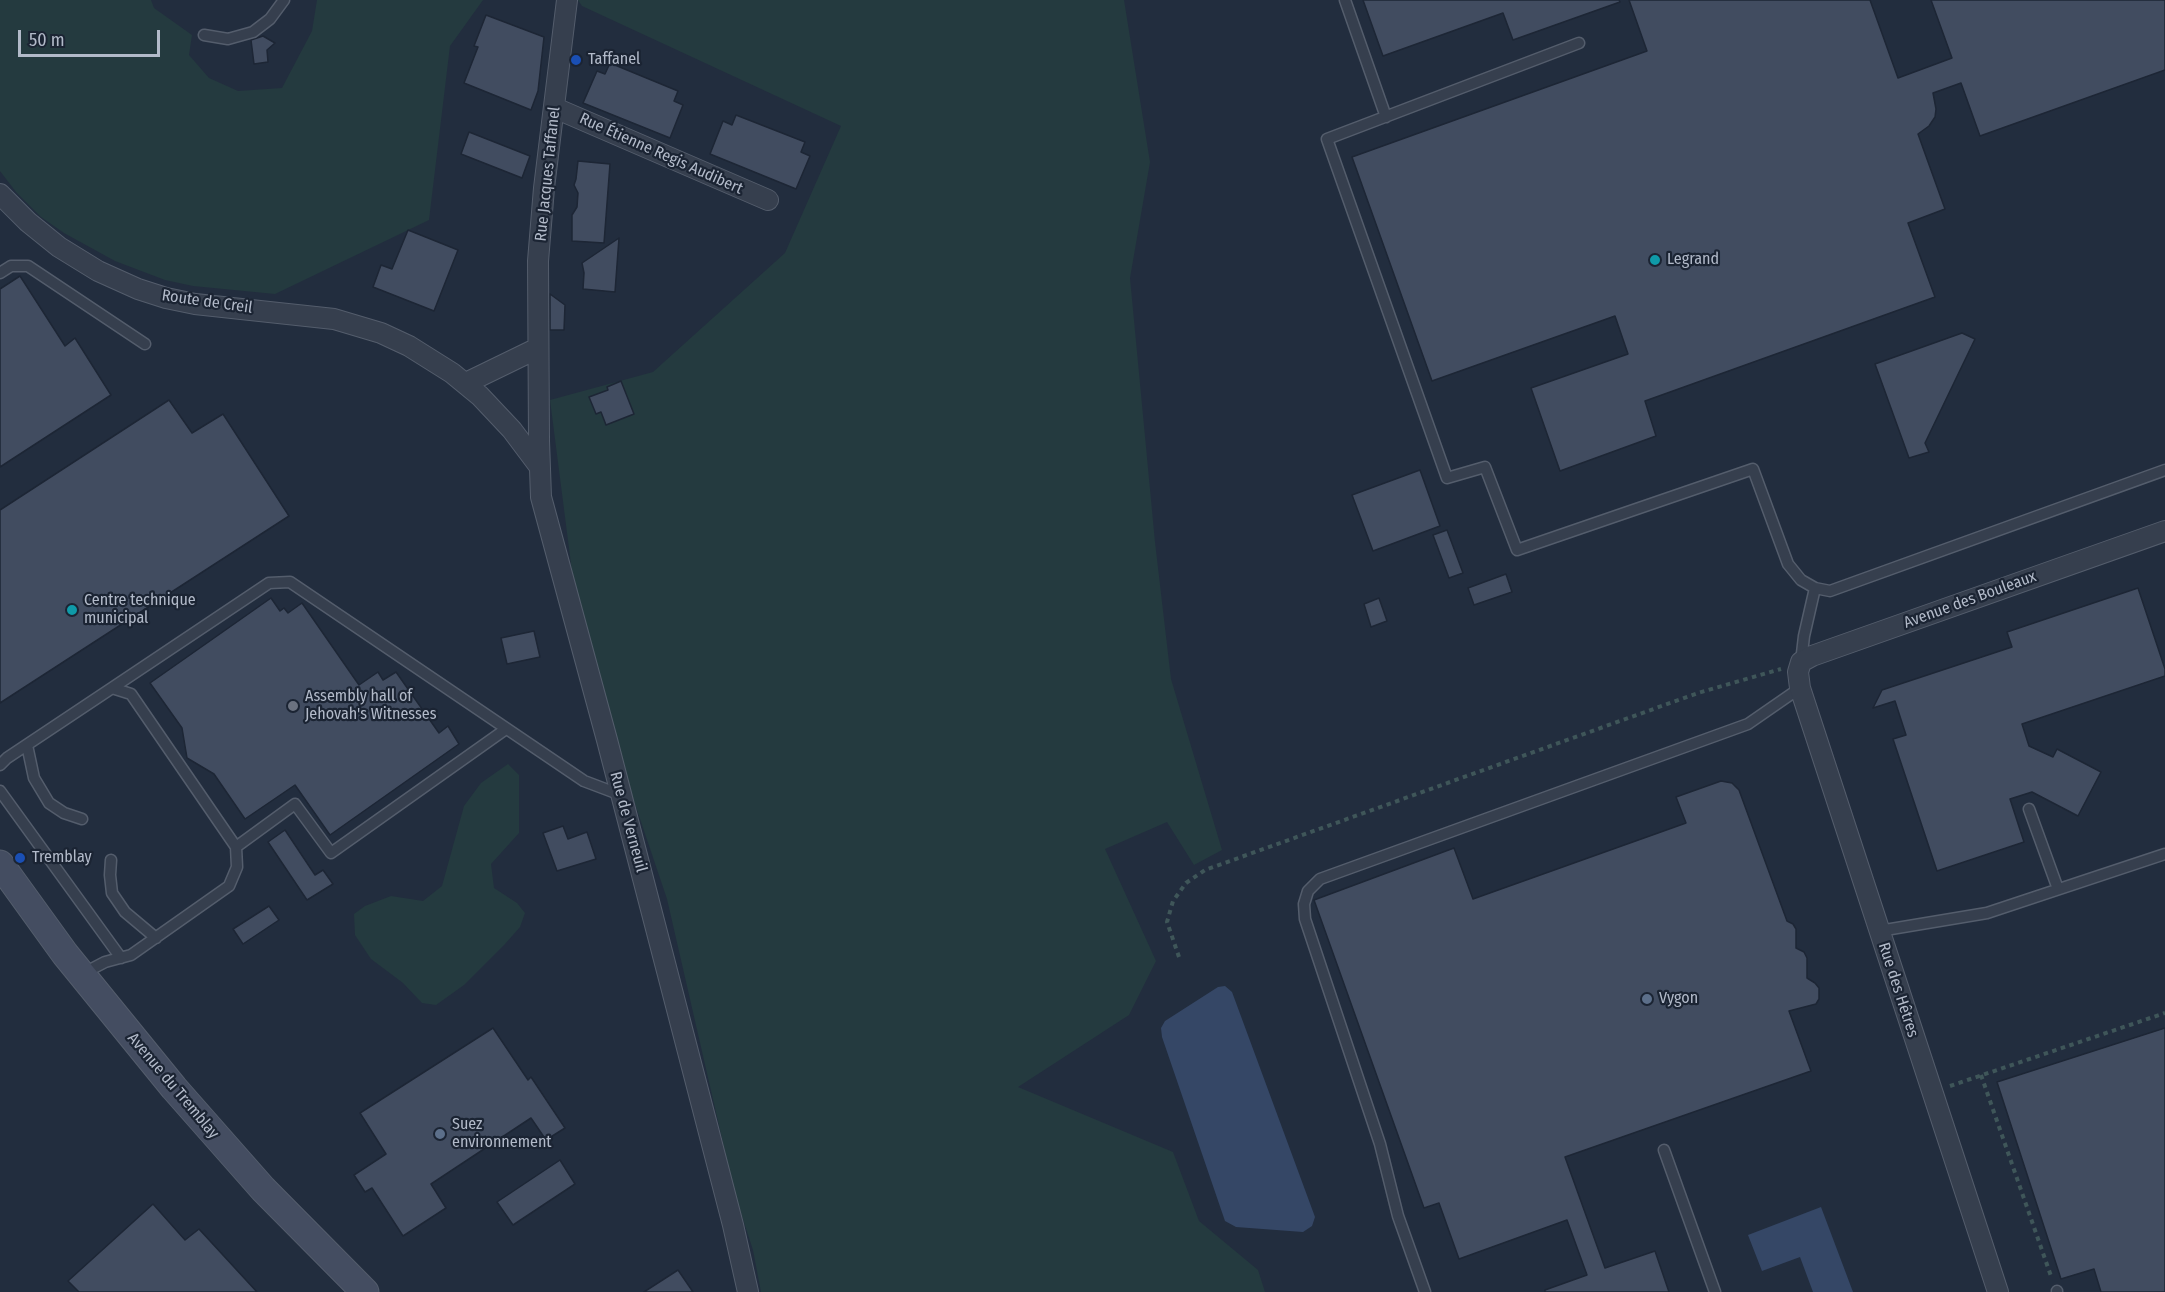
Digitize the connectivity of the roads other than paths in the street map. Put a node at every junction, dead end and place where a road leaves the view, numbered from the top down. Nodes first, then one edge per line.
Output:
1 (284, 0) edge
2 (567, 0) edge
3 (1345, 0) edge
4 (204, 35) dead end
5 (1579, 43) dead end
6 (555, 108) junction
7 (1386, 117) junction
8 (0, 194) edge
9 (768, 200) dead end
10 (0, 273) edge
11 (145, 344) dead end
12 (538, 348) junction
13 (466, 383) junction
14 (539, 466) junction
15 (2165, 470) edge
16 (2165, 531) edge
17 (1815, 588) junction
18 (1801, 662) junction
19 (112, 688) junction
20 (1800, 688) junction
21 (506, 729) junction
22 (27, 745) junction
23 (0, 765) edge
24 (0, 791) edge
25 (621, 795) junction
26 (2029, 808) dead end
27 (81, 819) dead end
28 (236, 847) junction
29 (2165, 854) edge
30 (111, 860) dead end
31 (0, 864) edge
32 (2058, 889) junction
33 (1879, 931) junction
34 (156, 938) junction
35 (121, 958) junction
36 (82, 975) junction
37 (1664, 1150) dead end
38 (356, 1287) edge
39 (748, 1292) edge
40 (1425, 1292) edge
41 (1715, 1292) edge
42 (1998, 1292) edge

1 - 4 lane
2 - 6 street, Rue Jacques Taffanel
3 - 7 lane
5 - 7 lane
6 - 9 street, Rue Étienne Regis Audibert
6 - 12 street, Rue Jacques Taffanel
7 - 17 lane
8 - 13 street, Route de Creil
10 - 11 lane
12 - 13 street
12 - 14 street, Rue de Verneuil
13 - 14 street, Route de Creil
14 - 25 street, Rue de Verneuil
15 - 17 lane
16 - 18 street, Avenue des Bouleaux
17 - 18 lane
18 - 20 street
19 - 21 lane
19 - 22 lane
19 - 28 lane
20 - 33 street, Rue des Hêtres
20 - 40 lane
21 - 25 lane
21 - 28 lane
22 - 23 lane
22 - 27 lane
24 - 35 lane
25 - 39 street, Rue de Verneuil
26 - 32 lane
28 - 34 lane
29 - 32 lane
30 - 34 lane
31 - 36 main road, Avenue du Tremblay
32 - 33 lane
33 - 42 street, Rue des Hêtres
34 - 35 lane
35 - 36 lane
36 - 38 main road, Avenue du Tremblay
37 - 41 lane

